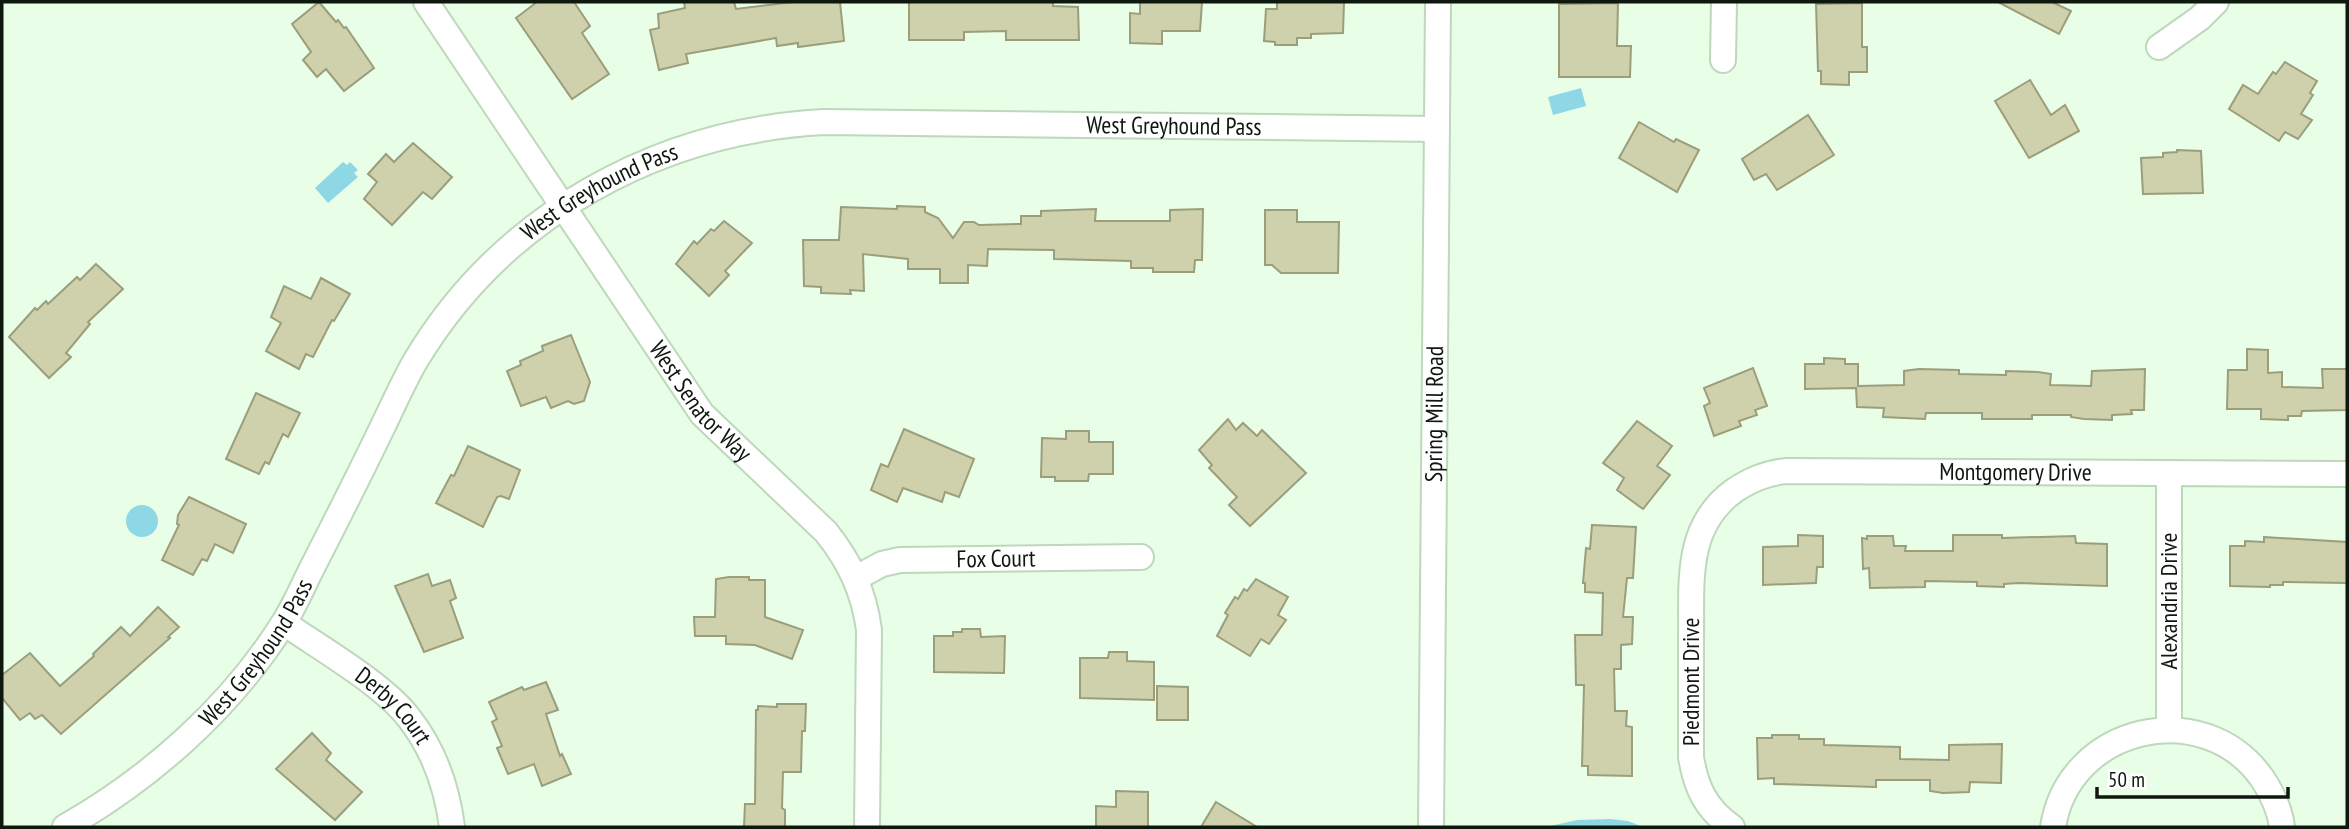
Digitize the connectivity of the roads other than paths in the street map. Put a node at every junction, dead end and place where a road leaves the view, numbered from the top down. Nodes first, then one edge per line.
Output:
1 (425, 2) edge
2 (1438, 2) edge
3 (1724, 2) edge
4 (2216, 2) edge
5 (2159, 47) dead end
6 (1723, 60) dead end
7 (1437, 129) junction
8 (562, 207) junction
9 (2169, 474) junction
10 (2347, 474) edge
11 (1704, 524) joint
12 (1141, 557) dead end
13 (856, 578) junction
14 (284, 623) junction
15 (2169, 729) junction
16 (867, 825) edge
17 (65, 827) edge
18 (452, 827) edge
19 (1431, 827) edge
20 (1732, 827) edge
21 (2053, 827) edge
22 (2282, 827) edge

1 - 8 street, West Senator Way
2 - 7 street, Spring Mill Road
3 - 6 street
4 - 5 street
7 - 8 street, West Greyhound Pass
7 - 19 street, Spring Mill Road
8 - 13 street, West Senator Way
8 - 14 street, West Greyhound Pass
9 - 10 street, Montgomery Drive
9 - 11 street, Montgomery Drive
9 - 15 street, Alexandria Drive
11 - 20 street, Piedmont Drive
12 - 13 street, Fox Court
13 - 16 street, West Senator Way
14 - 17 street, West Greyhound Pass
14 - 18 street, Derby Court
15 - 21 street
15 - 22 street

